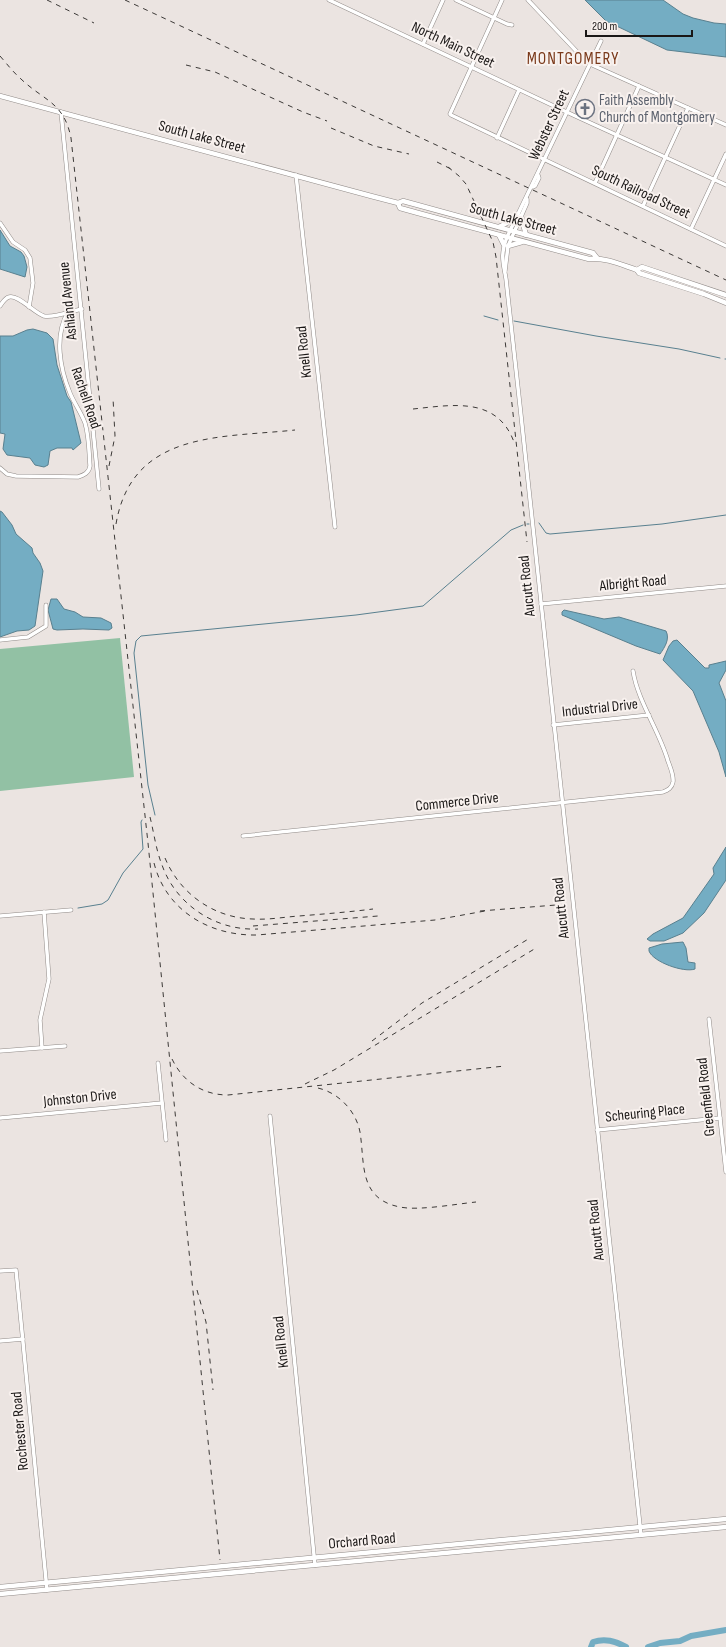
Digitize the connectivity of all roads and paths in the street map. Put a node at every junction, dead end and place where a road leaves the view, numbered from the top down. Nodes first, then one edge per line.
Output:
1 (328, 0) edge
2 (443, 0) edge
3 (456, 0) edge
4 (502, 0) edge
5 (528, 0) edge
6 (494, 18) junction
7 (512, 25) dead end
8 (601, 41) dead end
9 (423, 44) junction
10 (590, 64) junction
11 (471, 66) junction
12 (639, 86) junction
13 (519, 90) junction
14 (0, 96) edge
15 (688, 108) junction
16 (61, 112) junction
17 (568, 112) junction
18 (726, 125) edge
19 (617, 134) junction
20 (497, 138) junction
21 (726, 154) edge
22 (666, 157) junction
23 (545, 160) junction
24 (296, 175) junction
25 (714, 179) junction
26 (595, 183) junction
27 (726, 185) edge
28 (527, 199) junction
29 (398, 203) junction
30 (643, 206) junction
31 (521, 216) junction
32 (516, 218) junction
33 (0, 223) edge
34 (498, 227) junction
35 (691, 229) junction
36 (513, 231) junction
37 (498, 235) junction
38 (526, 235) junction
39 (509, 238) junction
40 (524, 242) junction
41 (506, 246) junction
42 (726, 246) edge
43 (597, 258) junction
44 (637, 270) junction
45 (506, 279) joint
46 (726, 295) edge
47 (726, 303) edge
48 (0, 306) edge
49 (29, 307) junction
50 (82, 309) junction
51 (68, 312) junction
52 (0, 468) edge
53 (99, 489) dead end
54 (335, 527) dead end
55 (726, 586) edge
56 (541, 604) junction
57 (46, 605) dead end
58 (0, 640) edge
59 (633, 671) dead end
60 (649, 715) junction
61 (553, 725) junction
62 (562, 803) junction
63 (243, 836) dead end
64 (71, 910) dead end
65 (44, 912) junction
66 (0, 916) edge
67 (710, 1019) dead end
68 (65, 1046) dead end
69 (42, 1048) junction
70 (0, 1051) edge
71 (158, 1063) dead end
72 (162, 1102) junction
73 (270, 1116) dead end
74 (0, 1118) edge
75 (720, 1118) junction
76 (597, 1130) junction
77 (166, 1140) dead end
78 (726, 1172) edge
79 (0, 1271) edge
80 (23, 1339) junction
81 (0, 1341) edge
82 (726, 1519) edge
83 (640, 1527) junction
84 (726, 1527) edge
85 (641, 1534) junction
86 (314, 1557) junction
87 (315, 1565) junction
88 (46, 1583) junction
89 (0, 1587) edge
90 (47, 1590) junction
91 (0, 1594) edge

1 - 9 street, North Main Street
2 - 9 street
3 - 6 street
4 - 6 street
5 - 10 street
6 - 7 street
6 - 11 street
8 - 10 street, Webster Street
9 - 11 street, North Main Street
10 - 12 street
10 - 17 street, Webster Street
11 - 13 street, North Main Street
11 - 20 street, South Railroad Street
12 - 15 street
12 - 19 street
13 - 17 street, North Main Street
13 - 20 street
14 - 16 main road, South Lake Street
15 - 18 street
15 - 22 street
16 - 24 main road, South Lake Street
16 - 50 street, Ashland Avenue
17 - 19 street, North Main Street
17 - 23 street, Webster Street
19 - 22 street, North Main Street
19 - 26 street
20 - 23 street, South Railroad Street
21 - 25 street
22 - 25 street, North Main Street
22 - 30 street
23 - 26 street, South Railroad Street
23 - 28 street, Webster Street
24 - 29 main road, South Lake Street
24 - 54 street, Knell Road
25 - 27 street, North Main Street
25 - 35 street
26 - 30 street, South Railroad Street
28 - 31 street, Webster Street
28 - 32 street, Webster Street
29 - 34 main road, South Lake Street
29 - 37 main road, South Lake Street
30 - 35 street, South Railroad Street
31 - 36 street, Webster Street
31 - 38 main road
32 - 34 main road
32 - 36 street, Webster Street
33 - 49 street
34 - 36 main road, South Lake Street
35 - 42 street, South Railroad Street
36 - 38 main road, South Lake Street
36 - 39 street, Webster Street
37 - 39 main road, South Lake Street
37 - 41 main road
38 - 43 main road, South Lake Street
39 - 40 main road, South Lake Street
39 - 41 street, Webster Street
40 - 41 main road
40 - 43 main road, South Lake Street
41 - 45 street, Webster Street
43 - 44 main road, South Lake Street
44 - 46 main road, South Lake Street
44 - 47 main road, South Lake Street
45 - 56 street, Aucutt Road
48 - 49 street
49 - 51 street
50 - 51 street
50 - 53 street, Ashland Avenue
51 - 52 street, Rachell Road
55 - 56 street, Albright Road
56 - 61 street, Aucutt Road
57 - 58 street
59 - 60 street
60 - 61 street, Industrial Drive
60 - 62 street, Commerce Drive
61 - 62 street, Aucutt Road
62 - 63 street, Commerce Drive
62 - 76 street, Aucutt Road
64 - 65 street
65 - 66 street
65 - 69 street
67 - 75 street, Greenfield Road
68 - 69 street
69 - 70 street
71 - 72 street
72 - 74 street, Johnston Drive
72 - 77 street
73 - 86 street, Knell Road
75 - 76 street, Scheuring Place
75 - 78 street, Greenfield Road
76 - 83 street, Aucutt Road
79 - 80 street, Rochester Road
80 - 81 street
80 - 88 street, Rochester Road
82 - 83 main road, Orchard Road
83 - 85 street, Aucutt Road
83 - 86 main road, Orchard Road
84 - 85 main road, Orchard Road
85 - 87 main road, Orchard Road
86 - 87 street, Knell Road
86 - 88 main road, Orchard Road
87 - 90 main road, Orchard Road
88 - 89 main road, Orchard Road
88 - 90 street, Rochester Road
90 - 91 main road, Orchard Road

